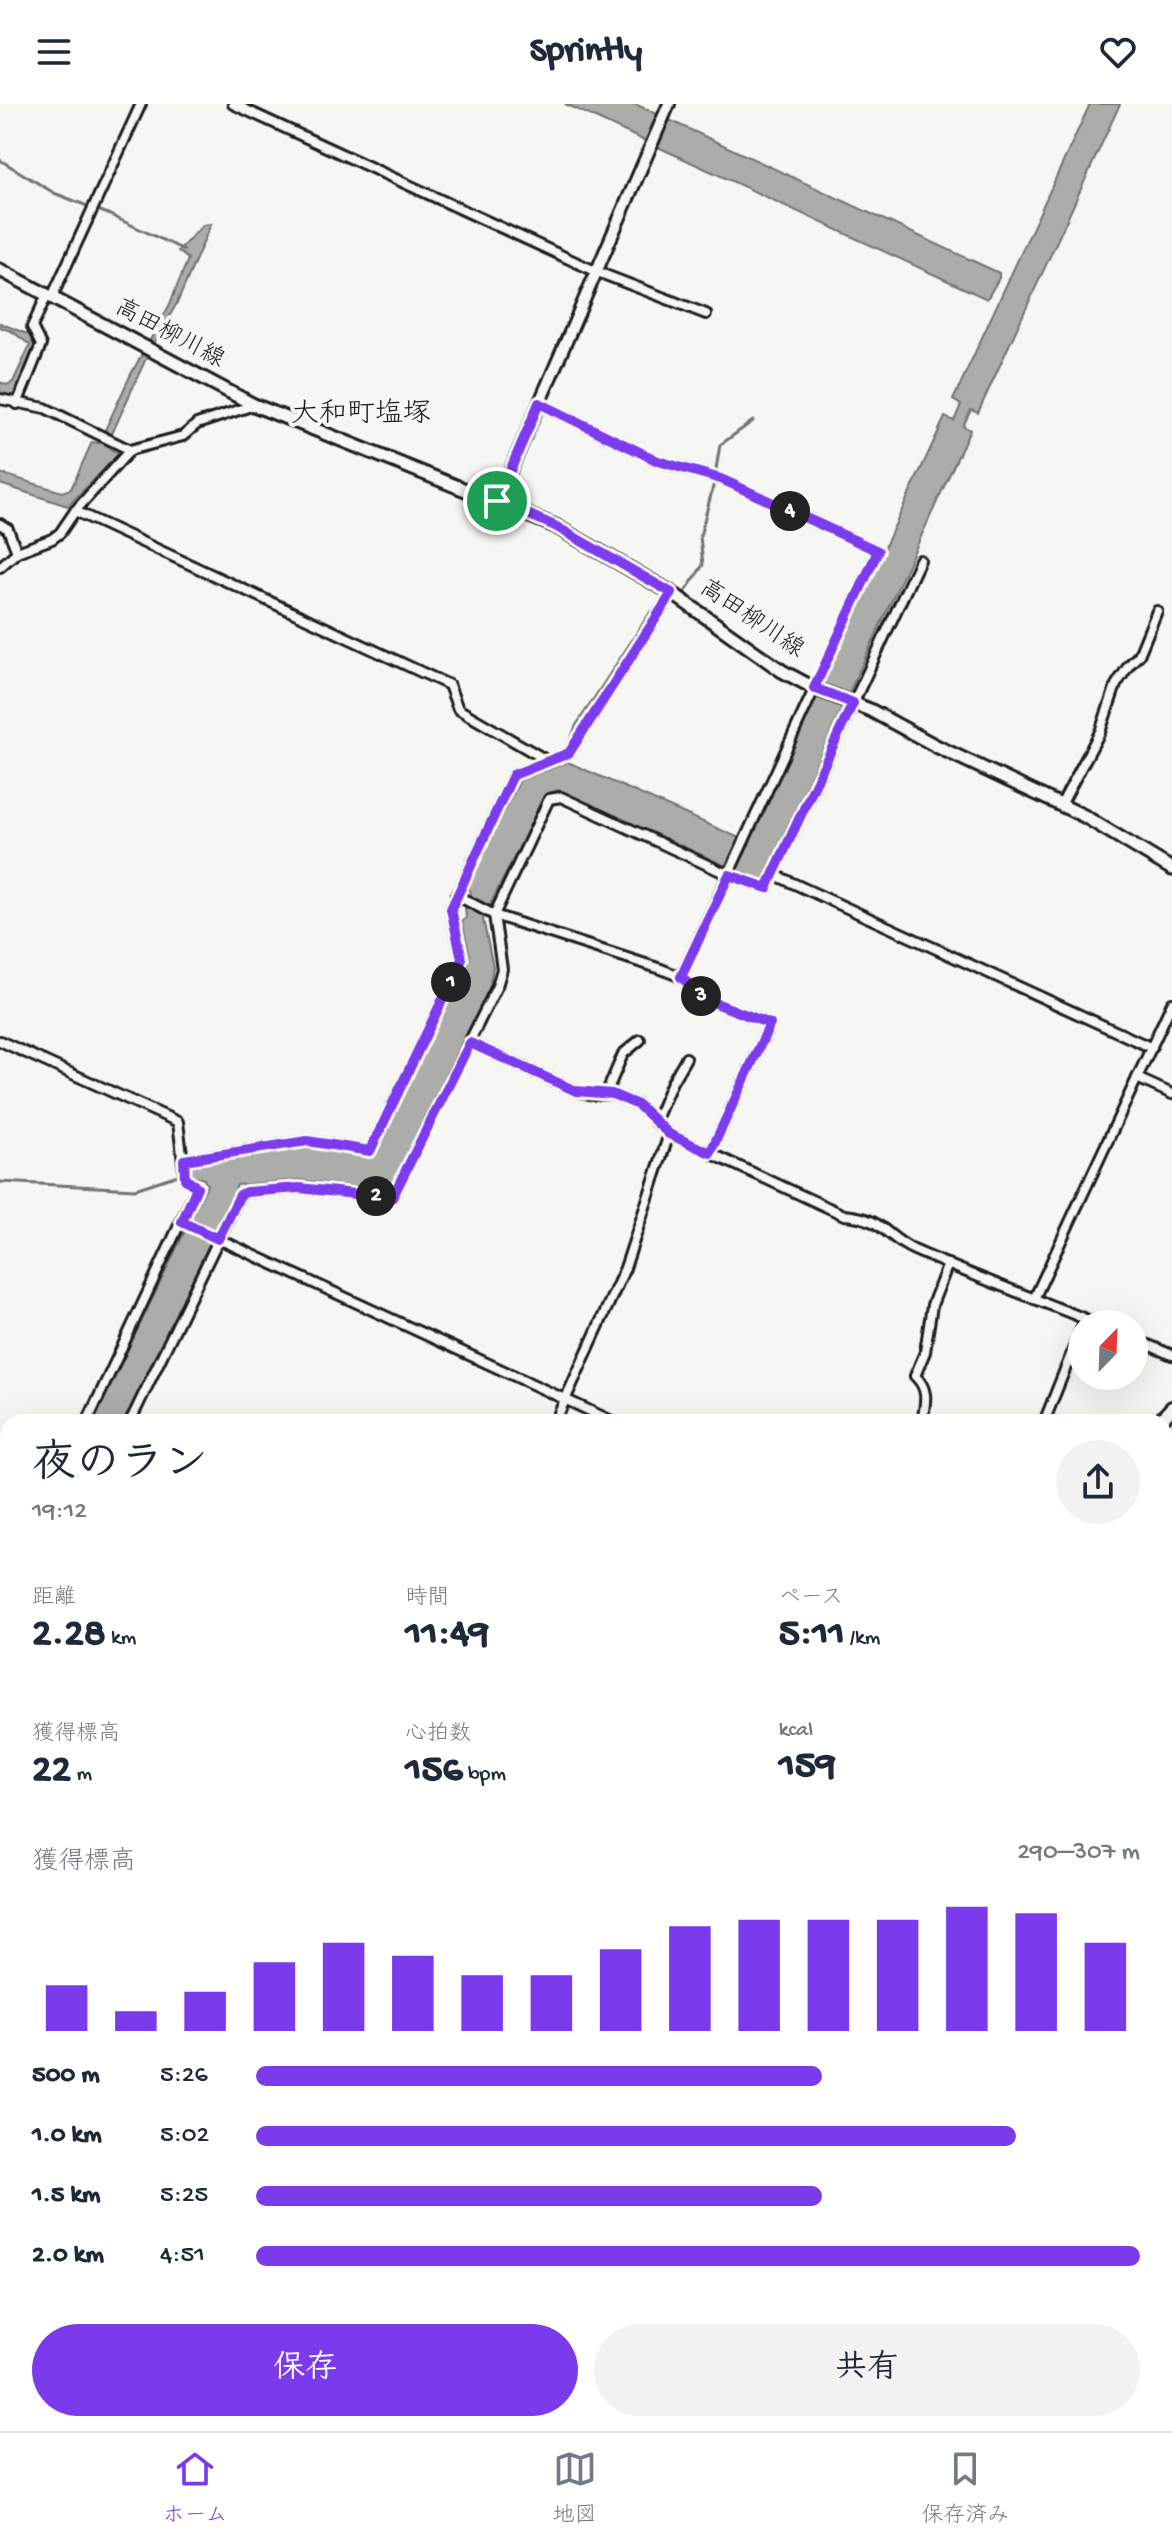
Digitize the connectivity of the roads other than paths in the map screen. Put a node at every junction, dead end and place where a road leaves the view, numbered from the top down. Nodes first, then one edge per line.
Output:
1 (141, 104) edge
2 (233, 104) edge
3 (669, 104) edge
4 (0, 270) edge
5 (595, 271) junction
6 (50, 296) junction
7 (706, 314) dead end
8 (0, 399) edge
9 (539, 403) junction
10 (17, 404) junction
11 (254, 405) junction
12 (130, 450) junction
13 (497, 501) junction
14 (75, 511) junction
15 (0, 524) edge
16 (17, 552) junction
17 (920, 560) dead end
18 (0, 567) edge
19 (672, 593) junction
20 (1157, 611) dead end
21 (816, 688) junction
22 (850, 702) junction
23 (548, 761) junction
24 (1061, 805) junction
25 (1172, 869) edge
26 (773, 874) junction
27 (729, 875) junction
28 (456, 895) junction
29 (494, 915) junction
30 (681, 977) junction
31 (1172, 1003) edge
32 (640, 1040) dead end
33 (0, 1041) edge
34 (470, 1043) junction
35 (1152, 1048) junction
36 (686, 1058) dead end
37 (1137, 1078) junction
38 (606, 1094) junction
39 (1172, 1094) edge
40 (655, 1122) junction
41 (669, 1134) junction
42 (710, 1153) junction
43 (184, 1160) junction
44 (182, 1222) junction
45 (218, 1239) junction
46 (948, 1264) junction
47 (1034, 1299) junction
48 (1068, 1315) edge
49 (1148, 1345) edge
50 (1172, 1355) edge
51 (1068, 1363) edge
52 (565, 1400) junction
53 (91, 1414) edge
54 (134, 1414) edge
55 (559, 1414) edge
56 (596, 1414) edge
57 (923, 1414) edge
58 (1047, 1414) edge

1 - 6 street
2 - 5 street
3 - 5 street
4 - 6 main road, 高田柳川線
5 - 7 street
5 - 9 street
6 - 10 street
6 - 11 main road, 高田柳川線
8 - 10 street
9 - 13 street
9 - 21 street
10 - 12 street
11 - 12 street
11 - 13 main road, 高田柳川線
12 - 14 street
13 - 19 main road, 高田柳川線
14 - 16 street
14 - 23 street
15 - 16 street
16 - 18 street
17 - 22 street
19 - 21 main road, 高田柳川線
19 - 23 street
20 - 24 street
21 - 22 main road, 高田柳川線
21 - 27 street
22 - 24 main road, 高田柳川線
22 - 26 street
23 - 28 street
24 - 25 main road, 高田柳川線
26 - 27 street
26 - 35 street
27 - 29 street
27 - 30 street
28 - 29 street
28 - 43 street
29 - 30 street
29 - 34 street
30 - 42 street
31 - 35 street
32 - 38 street
33 - 43 street
34 - 38 street
34 - 45 street
35 - 37 street
36 - 40 street
37 - 39 street
37 - 47 street
38 - 40 street
40 - 41 street
41 - 42 street
41 - 52 street
42 - 46 street
43 - 44 street
44 - 45 street
44 - 53 street
45 - 52 street
45 - 54 street
46 - 47 street
46 - 57 street
47 - 48 street
49 - 50 street
51 - 58 street
52 - 55 street
52 - 56 street

